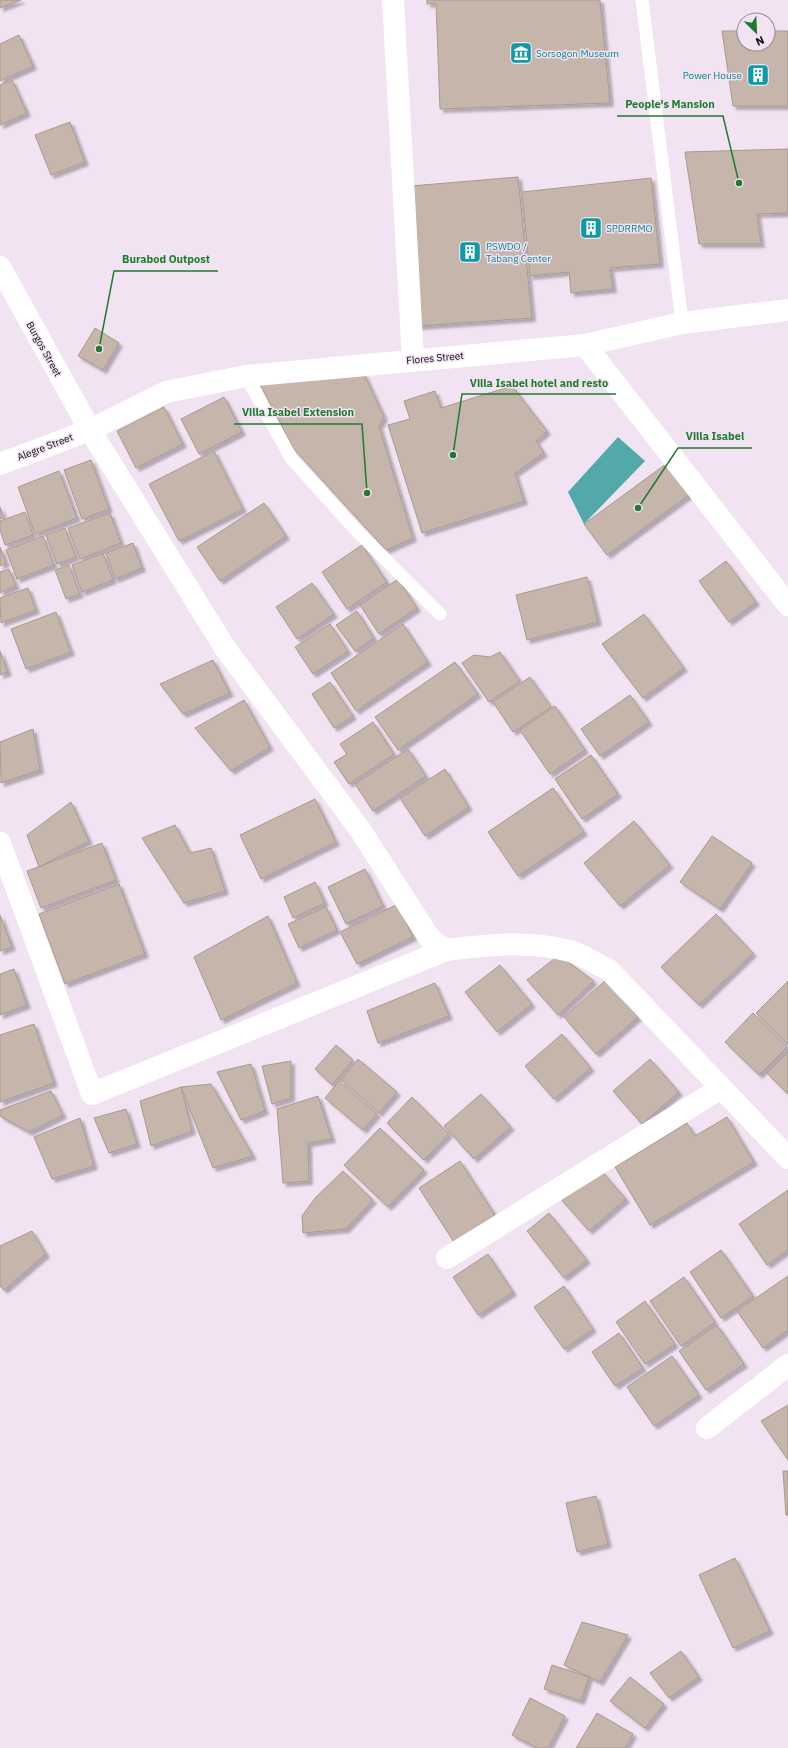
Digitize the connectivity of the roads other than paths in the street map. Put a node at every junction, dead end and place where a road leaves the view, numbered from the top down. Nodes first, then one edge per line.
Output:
1 (393, 0) edge
2 (642, 0) edge
3 (0, 267) edge
4 (788, 310) edge
5 (682, 323) junction
6 (585, 345) junction
7 (414, 360) junction
8 (246, 376) junction
9 (90, 430) junction
10 (0, 464) edge
11 (788, 605) edge
12 (440, 614) dead end
13 (0, 843) edge
14 (446, 950) junction
15 (721, 1088) junction
16 (788, 1158) edge
17 (447, 1258) dead end
18 (788, 1365) edge
19 (706, 1428) dead end

1 - 7 street
2 - 5 lane
3 - 9 street, Burgos Street
4 - 5 street, Flores Street
5 - 6 street, Flores Street
6 - 7 street, Flores Street
6 - 11 street
7 - 8 street, Flores Street
8 - 9 street, Flores Street
8 - 12 lane
9 - 10 street, Alegre Street
9 - 14 street, Burgos Street
13 - 14 street
14 - 15 street
15 - 16 street
15 - 17 street
18 - 19 street

